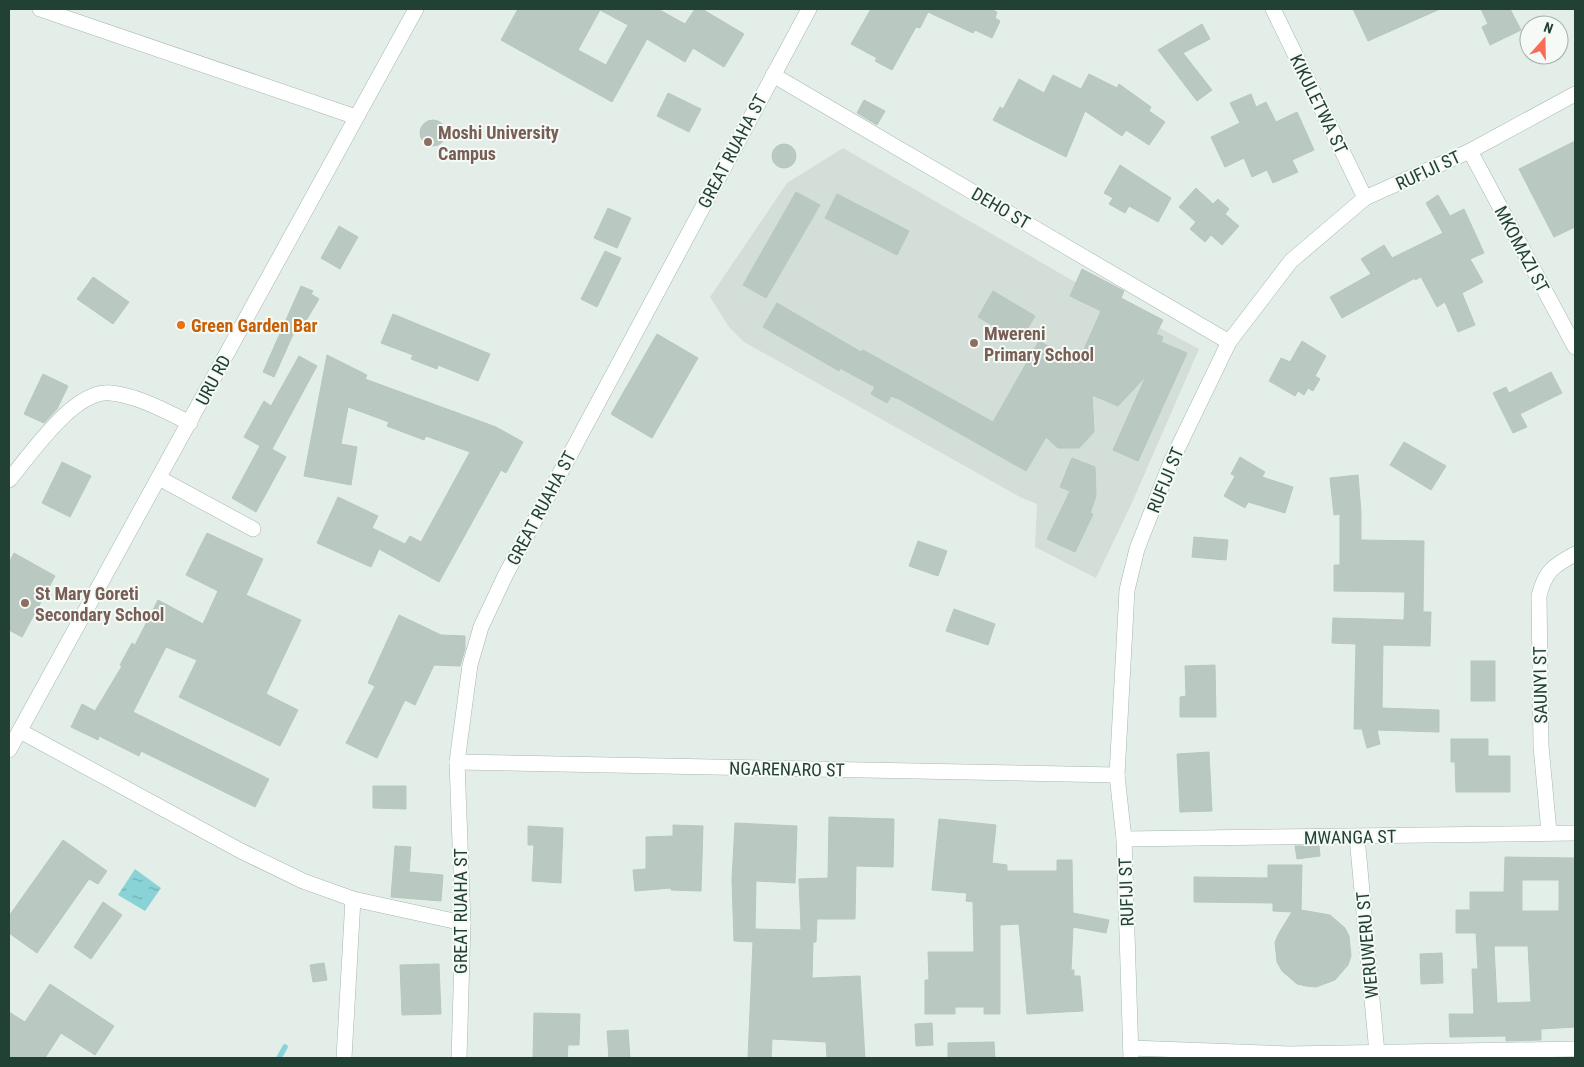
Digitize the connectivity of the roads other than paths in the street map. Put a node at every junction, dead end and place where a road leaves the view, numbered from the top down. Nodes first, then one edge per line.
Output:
1 (40, 9) edge
2 (416, 9) edge
3 (809, 9) edge
4 (1273, 9) edge
5 (773, 75) junction
6 (1575, 94) edge
7 (356, 117) junction
8 (1470, 151) junction
9 (1366, 198) junction
10 (1229, 342) junction
11 (1575, 346) edge
12 (190, 422) junction
13 (159, 478) junction
14 (9, 480) edge
15 (253, 529) dead end
16 (1575, 554) edge
17 (20, 731) junction
18 (9, 750) edge
19 (458, 762) junction
20 (1117, 775) junction
21 (1548, 832) junction
22 (1575, 833) edge
23 (1357, 837) junction
24 (1124, 839) junction
25 (353, 899) junction
26 (463, 923) junction
27 (1575, 1049) edge
28 (1131, 1053) edge
29 (1377, 1053) junction
30 (1486, 1054) edge
31 (344, 1058) edge
32 (459, 1058) edge

1 - 7 street
2 - 7 street, URU RD
3 - 5 street, GREAT RUAHA ST
4 - 9 street, KIKULETWA ST
5 - 10 street, DEHO ST
5 - 19 street, GREAT RUAHA ST
6 - 8 street, RUFIJI ST
7 - 12 street, URU RD
8 - 9 street, RUFIJI ST
8 - 11 street, MKOMAZI ST
9 - 10 street, RUFIJI ST
10 - 20 street, RUFIJI ST
12 - 13 street, URU RD
12 - 14 street
13 - 15 street
13 - 17 street, URU RD
16 - 21 street, SAUNYI ST
17 - 18 street, URU RD
17 - 25 street
19 - 20 street, NGARENARO ST
19 - 26 street, GREAT RUAHA ST
20 - 24 street, RUFIJI ST
21 - 22 street, MWANGA ST
21 - 23 street, MWANGA ST
23 - 24 street, MWANGA ST
23 - 29 street, WERUWERU ST
24 - 28 street, RUFIJI ST
25 - 26 street
25 - 31 street
26 - 32 street, GREAT RUAHA ST
27 - 30 street
28 - 29 street
29 - 30 street

